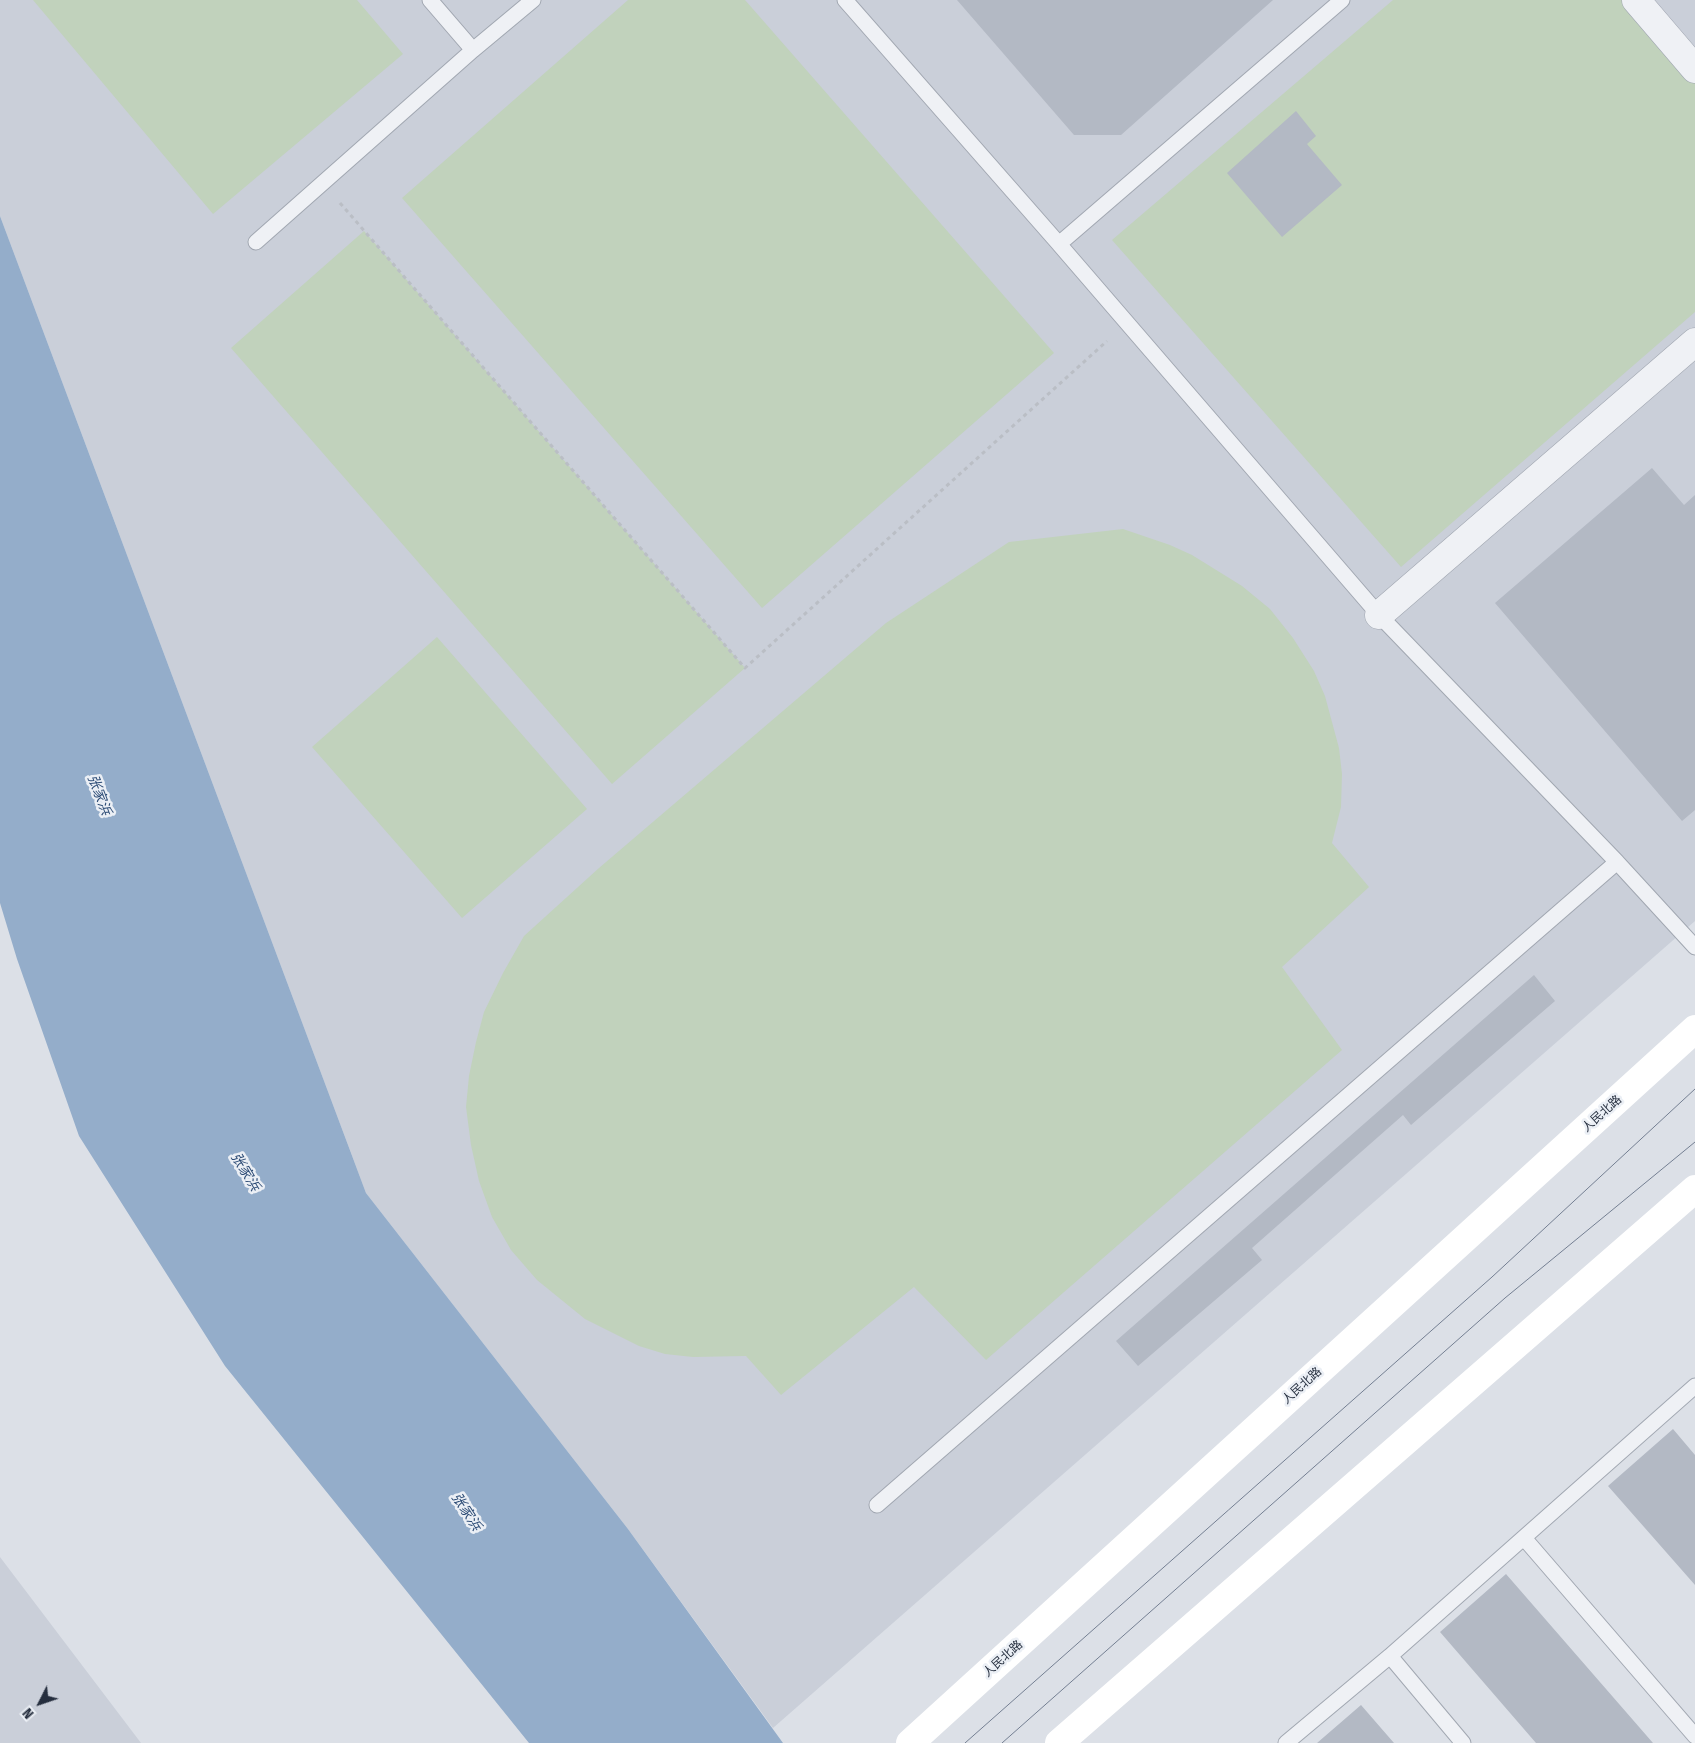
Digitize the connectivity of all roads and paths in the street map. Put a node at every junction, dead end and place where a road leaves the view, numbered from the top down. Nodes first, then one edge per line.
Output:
1 (430, 0) edge
2 (533, 0) edge
3 (845, 0) edge
4 (1342, 0) edge
5 (1636, 0) edge
6 (473, 50) junction
7 (1695, 69) edge
8 (324, 184) junction
9 (256, 242) dead end
10 (1059, 244) junction
11 (1128, 322) junction
12 (1695, 342) edge
13 (1378, 614) junction
14 (1617, 862) junction
15 (1695, 947) edge
16 (1695, 1029) edge
17 (1695, 1189) edge
18 (1695, 1386) edge
19 (877, 1505) dead end
20 (1524, 1538) junction
21 (1390, 1656) junction
22 (1695, 1736) edge
23 (910, 1743) edge
24 (1059, 1743) edge
25 (1286, 1743) edge
26 (1463, 1743) edge

1 - 6 lane
2 - 6 lane
3 - 10 lane
4 - 10 lane
5 - 7 street
6 - 8 lane
8 - 9 lane
8 - 11 path
10 - 11 lane
11 - 13 lane
12 - 13 street
13 - 14 lane
14 - 15 lane
14 - 19 lane
16 - 23 main road, 人民北路
17 - 24 main road
18 - 20 lane
20 - 21 lane
20 - 22 lane
21 - 25 lane
21 - 26 lane

